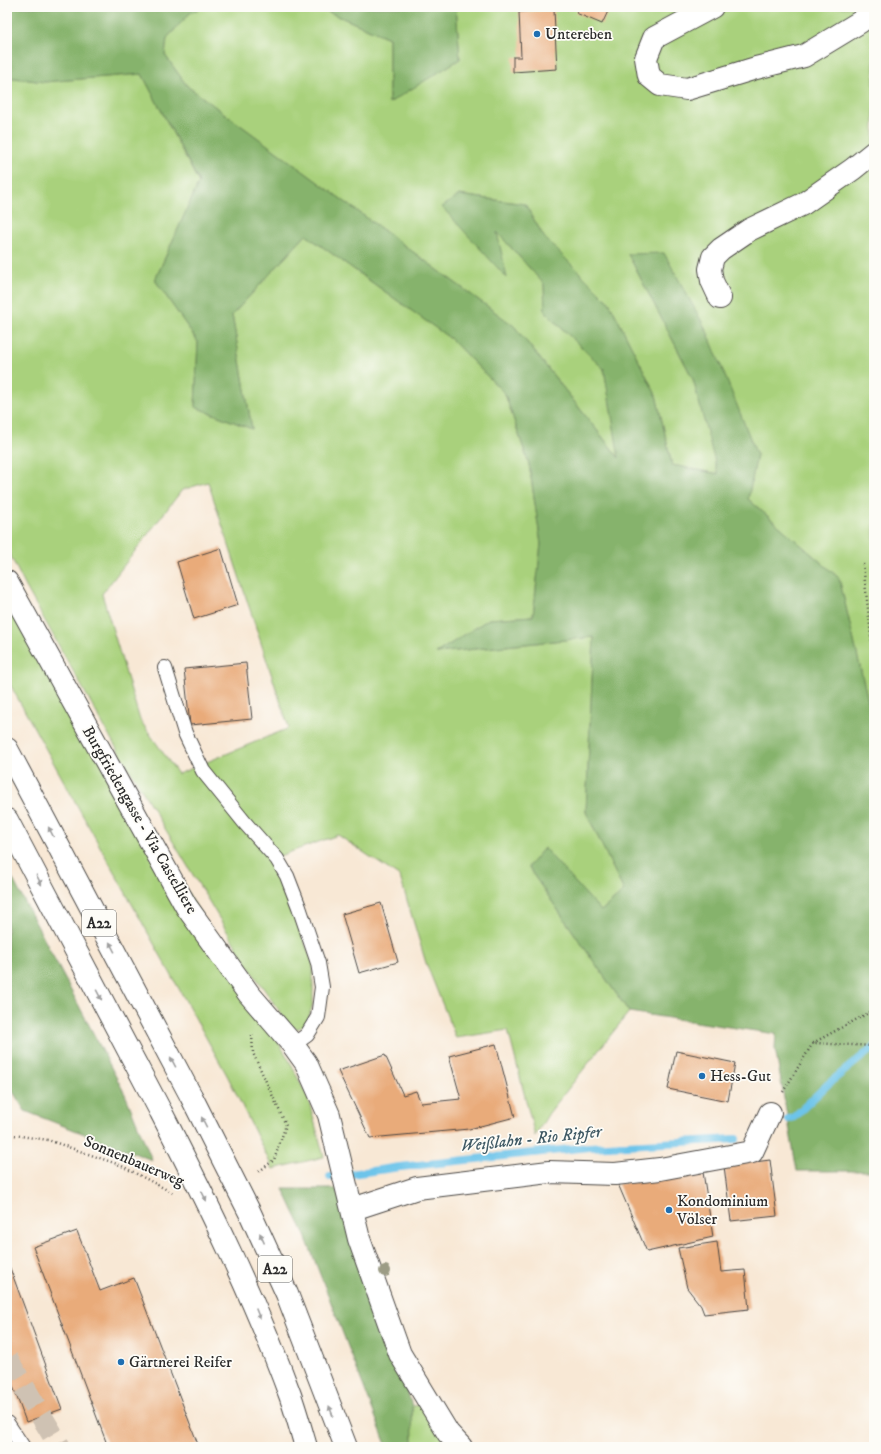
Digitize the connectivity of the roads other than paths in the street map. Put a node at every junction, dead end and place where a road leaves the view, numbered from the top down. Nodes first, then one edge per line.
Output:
1 (712, 7) edge
2 (874, 12) edge
3 (874, 152) edge
4 (720, 298) dead end
5 (7, 582) edge
6 (165, 668) dead end
7 (7, 749) edge
8 (7, 820) edge
9 (293, 1045) junction
10 (770, 1113) road end
11 (353, 1209) junction
12 (7, 1423) edge
13 (23, 1447) edge
14 (306, 1447) edge
15 (346, 1447) edge
16 (461, 1447) edge

1 - 2 main road
3 - 4 main road
5 - 9 main road, Burgfriedengasse - Via Castelliere
6 - 9 lane
15 -> 7 main road, A22, bridge
8 -> 14 main road, A22, bridge
9 - 11 main road, Burgfriedengasse - Via Castelliere
10 - 11 main road
11 - 16 main road, Burgfriedengasse - Via Castelliere
12 - 13 lane

